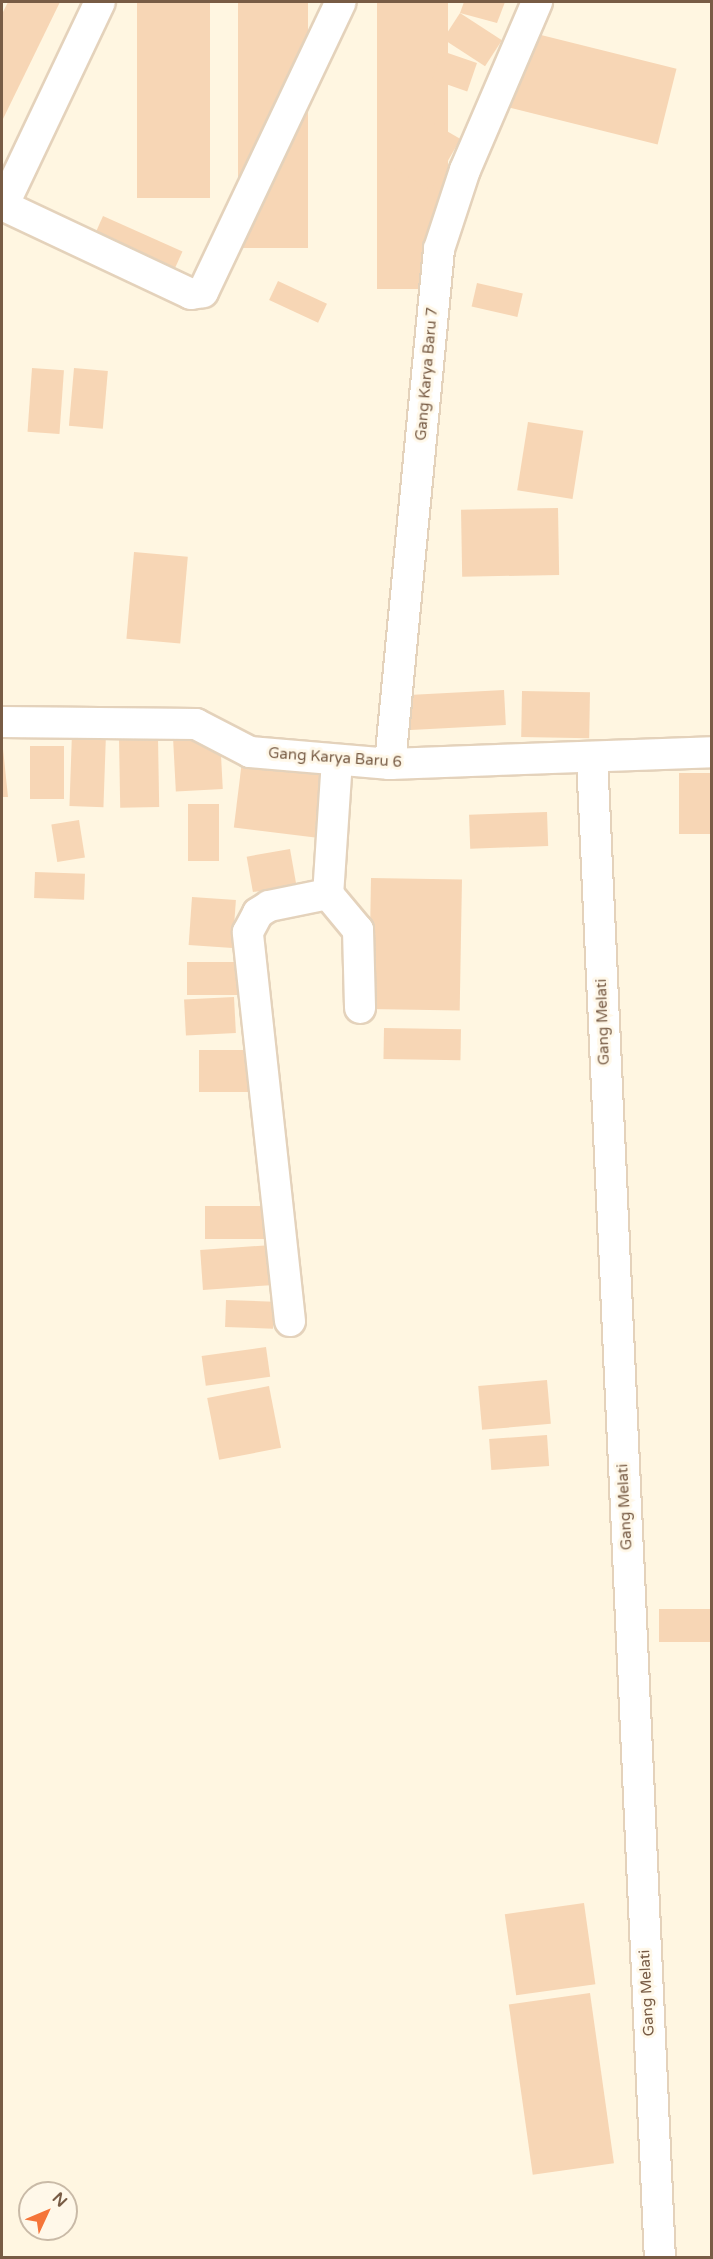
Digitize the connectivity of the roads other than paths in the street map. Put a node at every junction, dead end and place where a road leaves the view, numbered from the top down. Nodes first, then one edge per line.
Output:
1 (100, 2) edge
2 (341, 2) edge
3 (537, 2) edge
4 (2, 206) edge
5 (2, 722) edge
6 (711, 752) edge
7 (592, 757) junction
8 (337, 760) junction
9 (390, 764) junction
10 (328, 894) junction
11 (360, 1008) dead end
12 (290, 1321) dead end
13 (660, 2258) edge

1 - 4 street
2 - 4 street
3 - 9 street, Gang Karya Baru 7
5 - 8 street, Gang Karya Baru 6
6 - 7 street, Gang Karya Baru 6
7 - 9 street, Gang Karya Baru 6
7 - 13 street, Gang Melati
8 - 9 street, Gang Karya Baru 6
8 - 10 street
10 - 11 street
10 - 12 street

